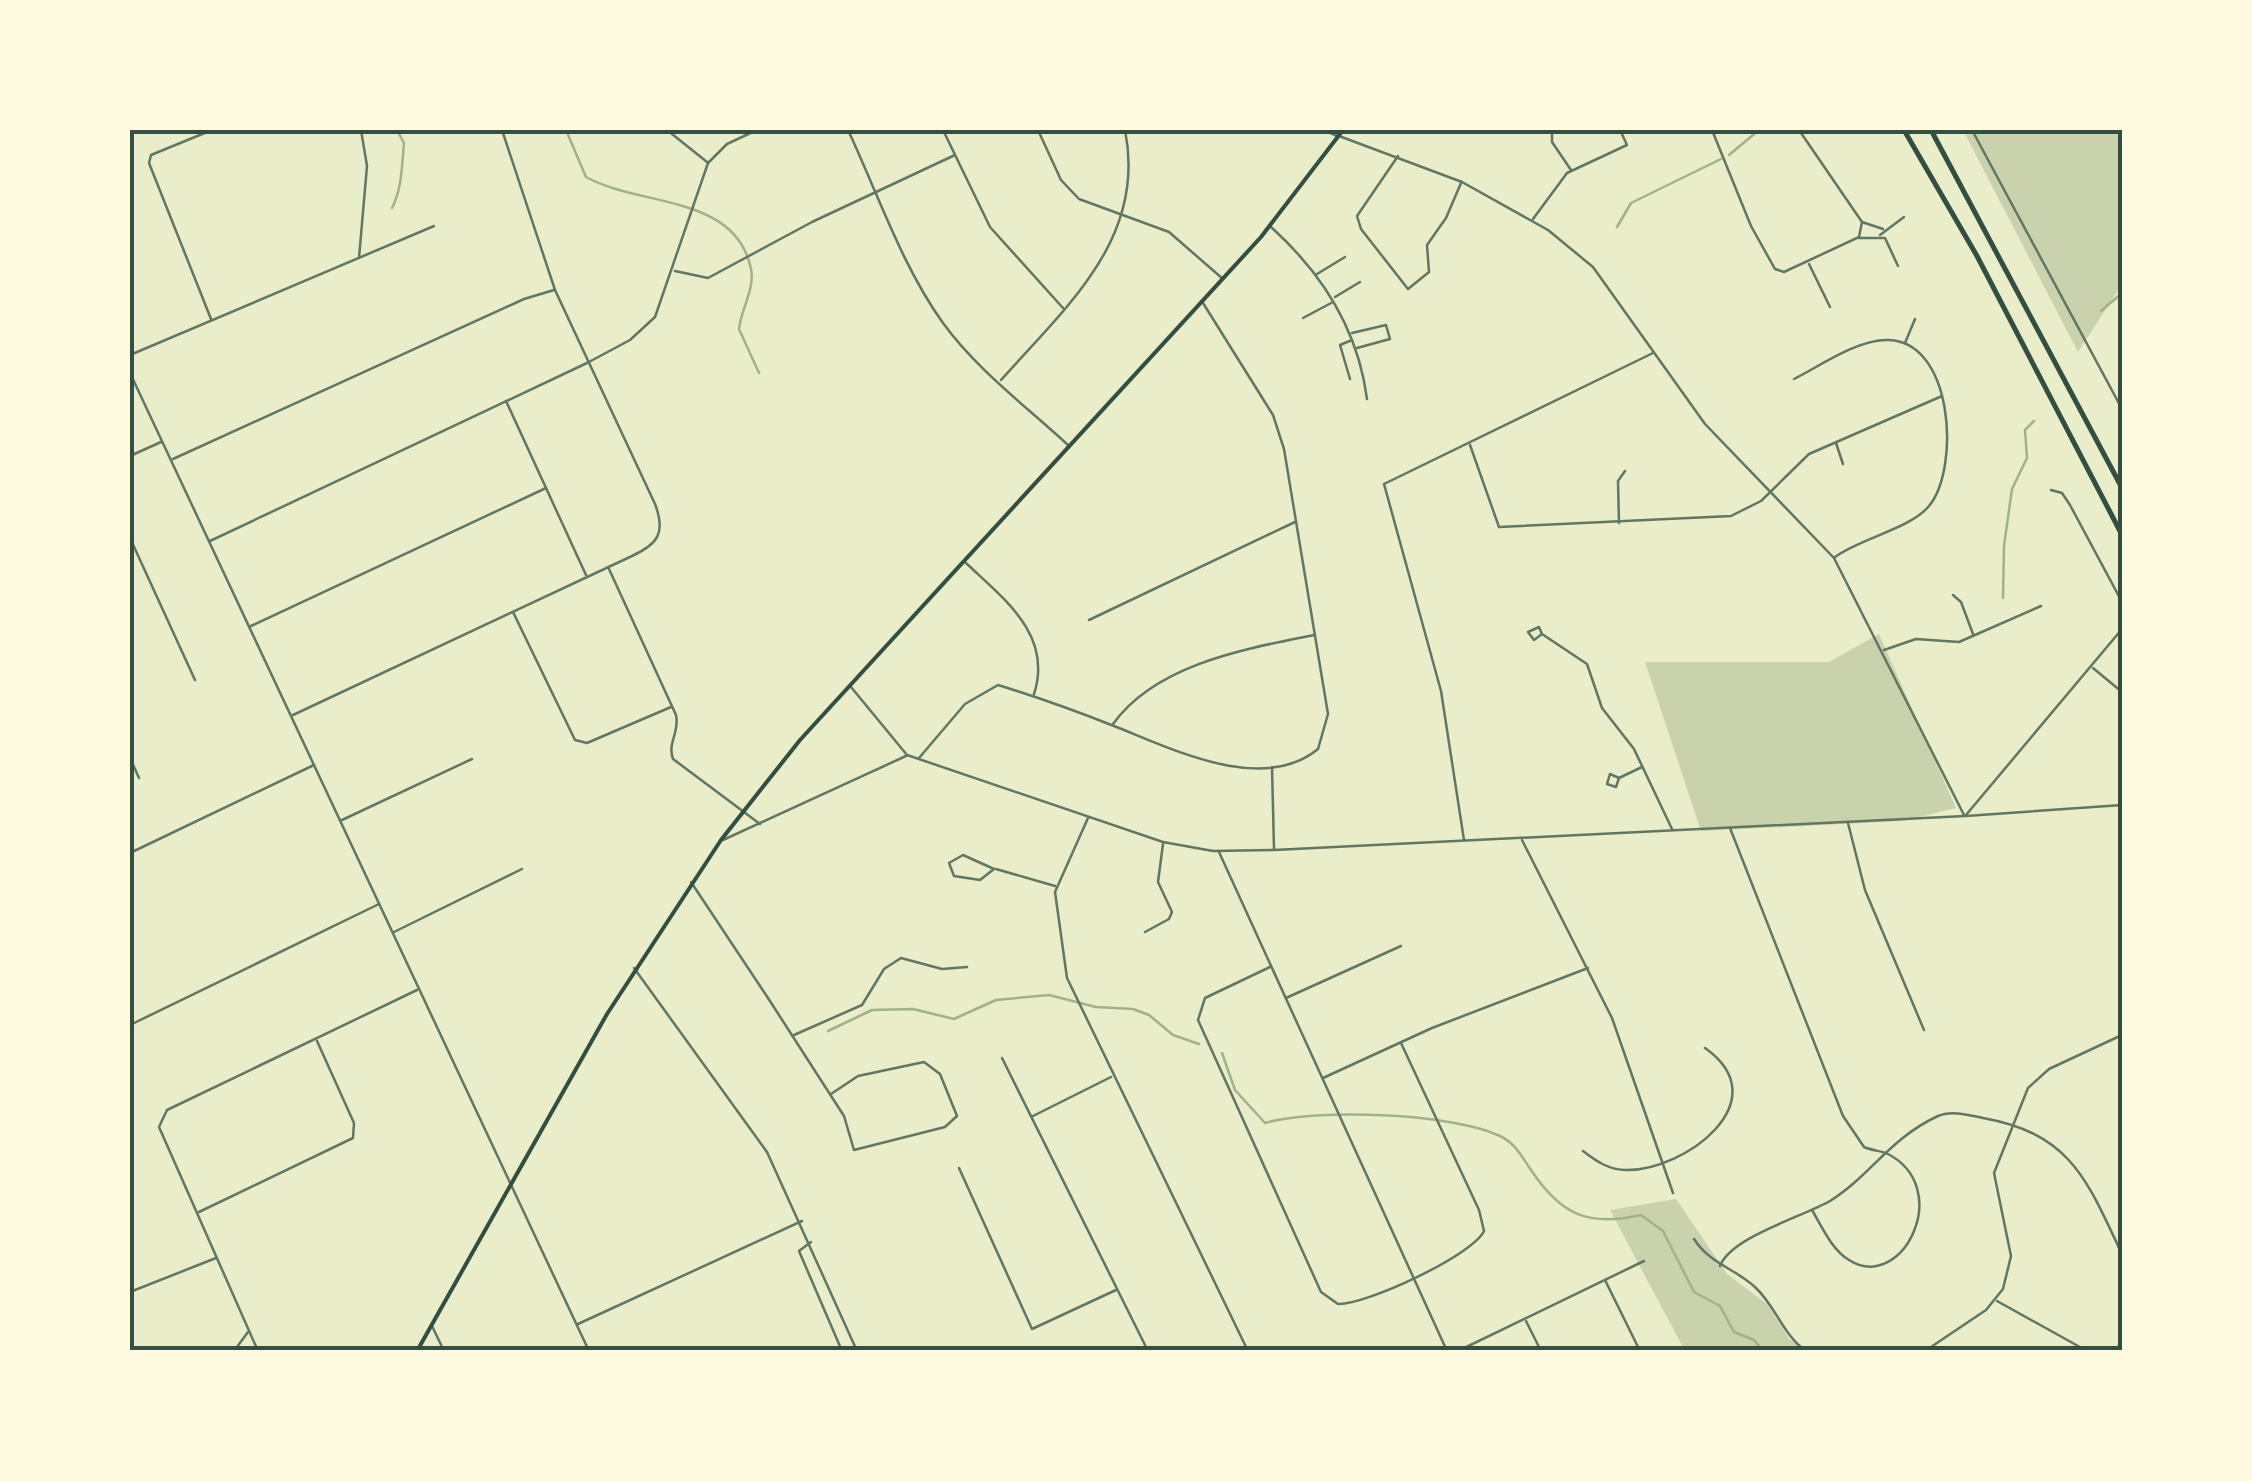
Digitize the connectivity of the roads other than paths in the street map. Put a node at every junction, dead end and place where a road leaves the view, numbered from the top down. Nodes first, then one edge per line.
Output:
1 (212, 130) edge
2 (361, 130) edge
3 (502, 130) edge
4 (668, 130) edge
5 (756, 130) edge
6 (848, 130) edge
7 (943, 130) edge
8 (1038, 130) edge
9 (1125, 130) edge
10 (1324, 130) edge
11 (1343, 130) edge
12 (1552, 130) edge
13 (1620, 130) edge
14 (1712, 130) edge
15 (1799, 130) edge
16 (1903, 130) edge
17 (1930, 130) edge
18 (1972, 130) edge
19 (1339, 136) junction
20 (954, 156) junction
21 (1398, 156) junction
22 (708, 162) junction
23 (1572, 171) junction
24 (1462, 182) junction
25 (877, 192) junction
26 (1124, 214) junction
27 (1904, 216) dead end
28 (1532, 220) junction
29 (1862, 222) junction
30 (434, 226) dead end
31 (1270, 226) junction
32 (1884, 229) junction
33 (1880, 237) junction
34 (1858, 238) junction
35 (1345, 258) dead end
36 (360, 260) junction
37 (1808, 261) junction
38 (1898, 266) dead end
39 (674, 270) junction
40 (1316, 274) junction
41 (1224, 280) junction
42 (1360, 282) dead end
43 (554, 290) junction
44 (1334, 300) junction
45 (1203, 302) junction
46 (1830, 307) dead end
47 (1064, 309) junction
48 (1303, 318) dead end
49 (1914, 319) dead end
50 (212, 320) junction
51 (1351, 333) junction
52 (1353, 340) junction
53 (1905, 345) junction
54 (1356, 349) junction
55 (1654, 352) junction
56 (130, 355) edge
57 (587, 363) junction
58 (130, 373) edge
59 (1350, 379) dead end
60 (1794, 379) dead end
61 (999, 382) junction
62 (1942, 396) junction
63 (505, 399) junction
64 (1367, 400) dead end
65 (2122, 409) edge
66 (162, 441) junction
67 (1835, 442) junction
68 (1470, 444) junction
69 (1070, 447) junction
70 (130, 456) edge
71 (172, 460) junction
72 (1843, 464) dead end
73 (1625, 471) dead end
74 (546, 488) junction
75 (2122, 488) edge
76 (2051, 490) dead end
77 (1773, 492) junction
78 (1296, 522) junction
79 (1619, 524) junction
80 (2122, 534) edge
81 (130, 538) edge
82 (210, 541) junction
83 (1834, 558) junction
84 (966, 562) junction
85 (608, 567) junction
86 (587, 577) junction
87 (1952, 595) dead end
88 (2122, 602) edge
89 (2041, 606) dead end
90 (513, 612) junction
91 (1088, 620) dead end
92 (250, 627) junction
93 (2122, 629) edge
94 (1542, 634) dead end
95 (1314, 635) junction
96 (1974, 636) junction
97 (1884, 650) junction
98 (2091, 668) junction
99 (195, 680) dead end
100 (850, 686) junction
101 (2122, 692) edge
102 (1034, 696) junction
103 (672, 706) junction
104 (292, 716) junction
105 (1112, 725) junction
106 (907, 755) junction
107 (130, 758) edge
108 (472, 758) dead end
109 (918, 760) junction
110 (314, 765) junction
111 (1272, 766) junction
112 (1642, 766) junction
113 (139, 778) dead end
114 (1619, 778) dead end
115 (2122, 805) edge
116 (743, 813) junction
117 (1088, 816) junction
118 (1965, 816) junction
119 (341, 821) junction
120 (1848, 823) junction
121 (760, 824) junction
122 (1730, 828) junction
123 (1672, 830) junction
124 (1521, 839) junction
125 (721, 840) junction
126 (1464, 840) junction
127 (1163, 842) junction
128 (1218, 850) junction
129 (1274, 850) junction
130 (130, 853) edge
131 (522, 869) dead end
132 (994, 869) junction
133 (691, 882) junction
134 (1056, 886) junction
135 (380, 904) junction
136 (1146, 932) dead end
137 (392, 933) junction
138 (1401, 946) dead end
139 (1270, 967) junction
140 (1589, 967) junction
141 (634, 968) junction
142 (967, 968) dead end
143 (417, 990) junction
144 (1285, 999) junction
145 (130, 1026) edge
146 (1924, 1030) dead end
147 (793, 1036) junction
148 (2122, 1036) edge
149 (317, 1040) junction
150 (1401, 1043) junction
151 (1705, 1048) dead end
152 (1002, 1058) dead end
153 (1113, 1076) junction
154 (1322, 1079) junction
155 (831, 1094) junction
156 (1031, 1117) junction
157 (2012, 1123) junction
158 (1583, 1152) dead end
159 (1884, 1152) junction
160 (1661, 1160) junction
161 (959, 1168) dead end
162 (511, 1184) junction
163 (1673, 1193) dead end
164 (1812, 1210) junction
165 (198, 1212) junction
166 (802, 1221) junction
167 (1694, 1239) dead end
168 (811, 1242) junction
169 (2122, 1254) edge
170 (216, 1258) junction
171 (1644, 1261) dead end
172 (1720, 1266) junction
173 (1413, 1277) junction
174 (1605, 1280) junction
175 (1117, 1289) junction
176 (130, 1292) edge
177 (1995, 1300) junction
178 (1525, 1318) junction
179 (577, 1324) junction
180 (432, 1326) junction
181 (249, 1330) junction
182 (2122, 1346) edge
183 (234, 1351) edge
184 (258, 1351) edge
185 (417, 1351) edge
186 (444, 1351) edge
187 (589, 1351) edge
188 (842, 1351) edge
189 (857, 1351) edge
190 (1148, 1351) edge
191 (1248, 1351) edge
192 (1447, 1351) edge
193 (1458, 1351) edge
194 (1541, 1351) edge
195 (1640, 1351) edge
196 (1806, 1351) edge
197 (1926, 1351) edge
198 (2087, 1351) edge
199 (2108, 1351) edge

1 - 50 street
2 - 36 street
3 - 43 street
4 - 22 street
5 - 22 street
6 - 25 street
7 - 20 street
8 - 26 street
9 - 26 street
10 - 19 street
11 - 19 main road
12 - 23 street
13 - 23 street
14 - 37 street
15 - 29 street
16 - 80 highway
17 - 75 highway
18 - 65 street
19 - 21 street
19 - 31 main road
20 - 25 street
20 - 47 street
21 - 24 street
21 - 24 street
22 - 39 street
23 - 28 street
24 - 28 street
25 - 39 street
25 - 61 street
26 - 41 street
26 - 47 street
27 - 32 street
28 - 55 street
29 - 32 street
29 - 34 street
30 - 36 street
31 - 40 street
31 - 41 main road
32 - 33 street
33 - 34 street
33 - 38 street
34 - 37 street
35 - 40 street
36 - 50 street
37 - 46 street
39 - 57 street
40 - 44 street
41 - 45 main road
42 - 44 street
43 - 57 street
43 - 71 street
44 - 48 street
44 - 51 street
45 - 69 main road
45 - 78 street
47 - 61 street
49 - 53 street
50 - 56 street
51 - 52 street
51 - 54 street
52 - 54 street
52 - 59 street
53 - 60 street
53 - 62 street
54 - 64 street
55 - 68 street
55 - 77 street
57 - 63 street
57 - 85 street
58 - 66 street
61 - 69 street
62 - 67 street
62 - 83 street
63 - 74 street
63 - 82 street
66 - 70 street
66 - 71 street
67 - 72 street
67 - 77 street
68 - 79 street
68 - 126 street
69 - 84 main road
71 - 82 street
73 - 79 street
74 - 86 street
74 - 92 street
76 - 88 street
77 - 79 street
77 - 83 street
78 - 91 street
78 - 95 street
81 - 99 street
82 - 92 street
83 - 97 street
84 - 100 main road
84 - 102 street
85 - 86 street
85 - 103 street
86 - 90 street
87 - 96 street
89 - 96 street
90 - 103 street
90 - 104 street
92 - 104 street
93 - 98 street
94 - 112 street
95 - 105 street
95 - 111 street
96 - 97 street
97 - 118 street
98 - 101 street
98 - 118 street
100 - 106 street
100 - 116 main road
102 - 105 street
102 - 109 street
103 - 116 street
104 - 110 street
105 - 111 street
106 - 109 street
106 - 121 street
107 - 113 street
108 - 119 street
109 - 117 street
110 - 119 street
110 - 130 street
111 - 129 street
112 - 114 street
112 - 123 street
115 - 118 street
116 - 121 street
116 - 125 main road
117 - 127 street
117 - 134 street
118 - 120 street
119 - 135 street
120 - 122 street
120 - 146 street
121 - 125 street
122 - 123 street
122 - 159 street
123 - 124 street
124 - 126 street
124 - 140 street
125 - 133 main road
126 - 129 street
127 - 128 street
127 - 136 street
128 - 129 street
128 - 139 street
131 - 137 street
132 - 132 street
132 - 134 street
133 - 141 main road
133 - 147 street
134 - 153 street
135 - 137 street
135 - 145 street
137 - 143 street
138 - 144 street
139 - 144 street
139 - 173 street
140 - 150 street
140 - 160 street
141 - 162 main road
141 - 166 street
142 - 147 street
143 - 149 street
143 - 162 street
144 - 154 street
147 - 155 street
148 - 157 street
149 - 165 street
149 - 165 street
150 - 154 street
150 - 173 street
151 - 160 street
152 - 156 street
153 - 156 street
153 - 191 street
154 - 173 street
155 - 155 street
156 - 175 street
157 - 159 street
157 - 169 street
157 - 177 street
158 - 160 street
159 - 164 street
159 - 164 street
160 - 163 street
161 - 175 street
162 - 179 street
162 - 180 main road
164 - 172 street
165 - 170 street
166 - 168 street
166 - 179 street
167 - 172 street
168 - 188 street
168 - 189 street
170 - 176 street
170 - 181 street
171 - 174 street
172 - 196 street
173 - 192 street
174 - 178 street
174 - 195 street
175 - 190 street
177 - 197 street
177 - 198 street
178 - 193 street
178 - 194 street
179 - 187 street
180 - 185 main road
180 - 186 street
181 - 183 street
181 - 184 street
182 - 199 street

